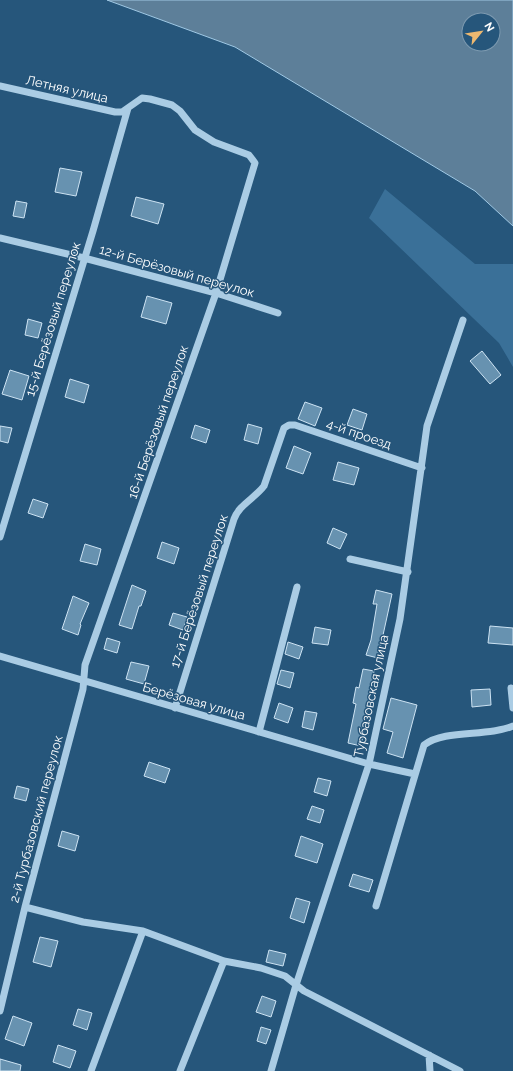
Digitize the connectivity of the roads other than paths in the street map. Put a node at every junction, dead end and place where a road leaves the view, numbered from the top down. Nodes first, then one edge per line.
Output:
1 (0, 86) edge
2 (128, 108) junction
3 (0, 238) edge
4 (84, 258) junction
5 (216, 293) junction
6 (278, 313) dead end
7 (463, 320) dead end
8 (289, 425) joint
9 (422, 468) junction
10 (0, 537) edge
11 (350, 559) dead end
12 (408, 572) junction
13 (297, 587) dead end
14 (0, 656) edge
15 (83, 680) junction
16 (511, 688) dead end
17 (175, 708) junction
18 (513, 708) edge
19 (513, 726) edge
20 (259, 732) junction
21 (369, 764) junction
22 (416, 774) junction
23 (25, 906) junction
24 (376, 906) dead end
25 (143, 931) junction
26 (224, 961) junction
27 (296, 984) junction
28 (0, 1011) edge
29 (429, 1055) junction
30 (91, 1071) edge
31 (180, 1071) edge
32 (270, 1071) edge
33 (430, 1071) edge
34 (460, 1071) edge

1 - 2 street, Летняя улица
2 - 4 street, 15-й Берёзовый переулок
2 - 5 street, 16-й Берёзовый переулок
3 - 4 street, 12-й Берёзовый переулок
4 - 5 street, 12-й Берёзовый переулок
4 - 10 street, 15-й Берёзовый переулок
5 - 6 street, 12-й Берёзовый переулок
5 - 15 street, 16-й Берёзовый переулок
7 - 9 street, Турбазовская улица
8 - 9 street, 4-й проезд
8 - 17 street, 17-й Берёзовый переулок
9 - 12 street, Турбазовская улица
11 - 12 street
12 - 21 street, Турбазовская улица
13 - 20 street
14 - 15 street, Берёзовая улица
15 - 17 street, Берёзовая улица
15 - 23 street, 2-й Турбазовский переулок
16 - 18 street
17 - 20 street, Берёзовая улица
19 - 22 street
20 - 21 street, Берёзовая улица
21 - 22 street, Берёзовая улица
21 - 27 street, Турбазовская улица
22 - 24 street
23 - 25 street
23 - 28 street, 2-й Турбазовский переулок
25 - 26 street
25 - 30 street
26 - 27 street
26 - 31 street
27 - 29 street
27 - 32 street, Турбазовская улица
29 - 33 street
29 - 34 street

